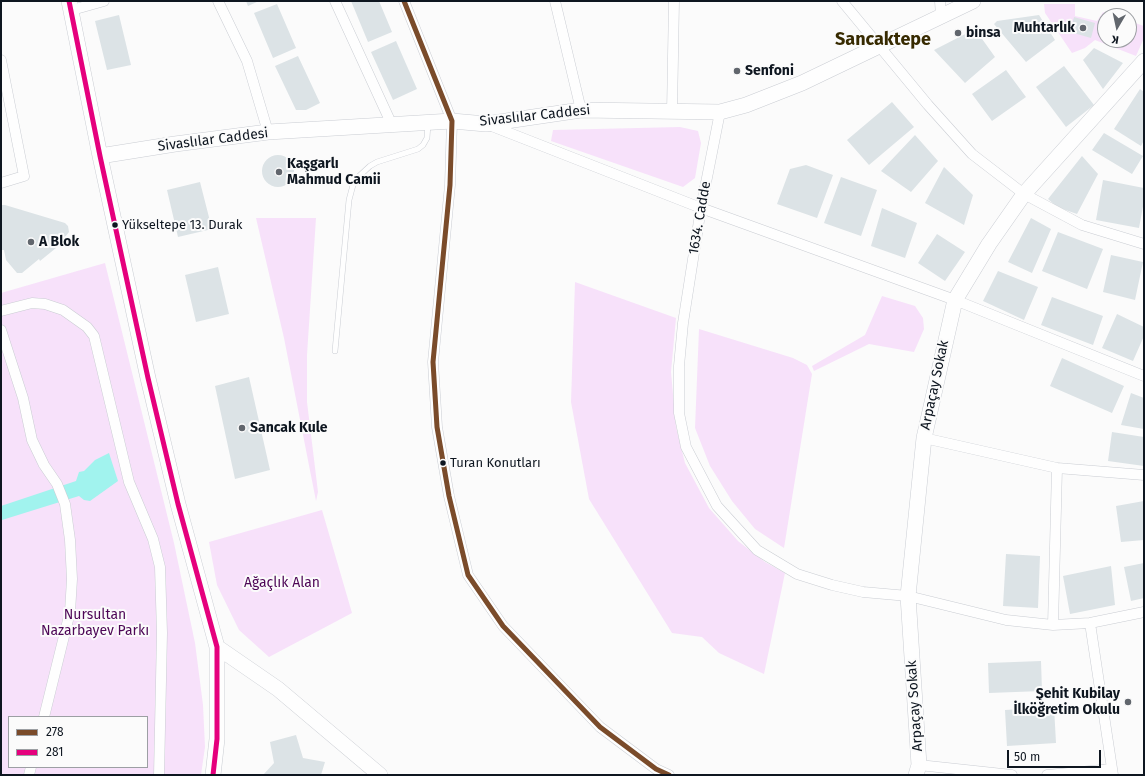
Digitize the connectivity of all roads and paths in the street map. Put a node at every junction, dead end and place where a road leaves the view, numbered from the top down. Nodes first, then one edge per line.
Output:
1 (104, 1) edge
2 (218, 1) edge
3 (335, 1) edge
4 (404, 1) edge
5 (555, 1) edge
6 (674, 1) edge
7 (842, 1) edge
8 (940, 1) edge
9 (974, 1) edge
10 (70, 6) edge
11 (941, 16) junction
12 (881, 47) junction
13 (1, 60) edge
14 (1144, 60) edge
15 (581, 110) junction
16 (672, 112) junction
17 (720, 112) junction
18 (452, 121) junction
19 (428, 122) junction
20 (486, 124) junction
21 (392, 125) junction
22 (268, 132) junction
23 (100, 156) junction
24 (1, 183) edge
25 (1024, 194) junction
26 (701, 208) junction
27 (1144, 244) edge
28 (955, 300) junction
29 (1, 311) edge
30 (1, 330) edge
31 (335, 351) dead end
32 (1144, 376) edge
33 (924, 438) junction
34 (1057, 468) junction
35 (1144, 475) edge
36 (908, 596) junction
37 (1144, 612) edge
38 (1090, 623) junction
39 (1053, 626) junction
40 (217, 647) junction
41 (44, 716) edge
42 (917, 770) edge
43 (1112, 772) edge
44 (159, 775) edge
45 (214, 775) edge
46 (380, 775) edge
47 (669, 775) edge
48 (1012, 775) edge
49 (1047, 775) edge

1 - 10 street
2 - 22 street
3 - 21 street
4 - 18 street
5 - 15 street
6 - 16 street
7 - 12 street
8 - 11 street
9 - 11 main road, Sivaslılar Caddesi
10 - 23 main road
11 - 12 main road, Sivaslılar Caddesi
12 - 17 main road, Sivaslılar Caddesi
12 - 25 street
13 - 24 street
14 - 25 main road, Arpaçay Sokak
15 - 16 main road, Sivaslılar Caddesi
15 - 20 main road, Sivaslılar Caddesi
16 - 17 main road, Sivaslılar Caddesi
17 - 26 street, 1634. Cadde
18 - 19 main road, Sivaslılar Caddesi
18 - 20 main road, Sivaslılar Caddesi
18 - 47 street
19 - 21 main road, Sivaslılar Caddesi
19 - 31 lane
20 - 26 street
21 - 22 main road, Sivaslılar Caddesi
22 - 23 main road, Sivaslılar Caddesi
23 - 40 main road
25 - 27 street
25 - 28 main road, Arpaçay Sokak
26 - 28 street
26 - 36 street, 1634. Cadde
28 - 32 street
28 - 33 main road, Arpaçay Sokak
29 - 44 street
30 - 41 street
33 - 34 street
33 - 36 main road, Arpaçay Sokak
34 - 35 street
34 - 39 street
36 - 39 street, 1634. Cadde
36 - 42 main road, Arpaçay Sokak
37 - 38 street, 1634. Cadde
38 - 39 street, 1634. Cadde
38 - 43 street
40 - 45 main road
40 - 46 main road
42 - 48 street
43 - 49 street

